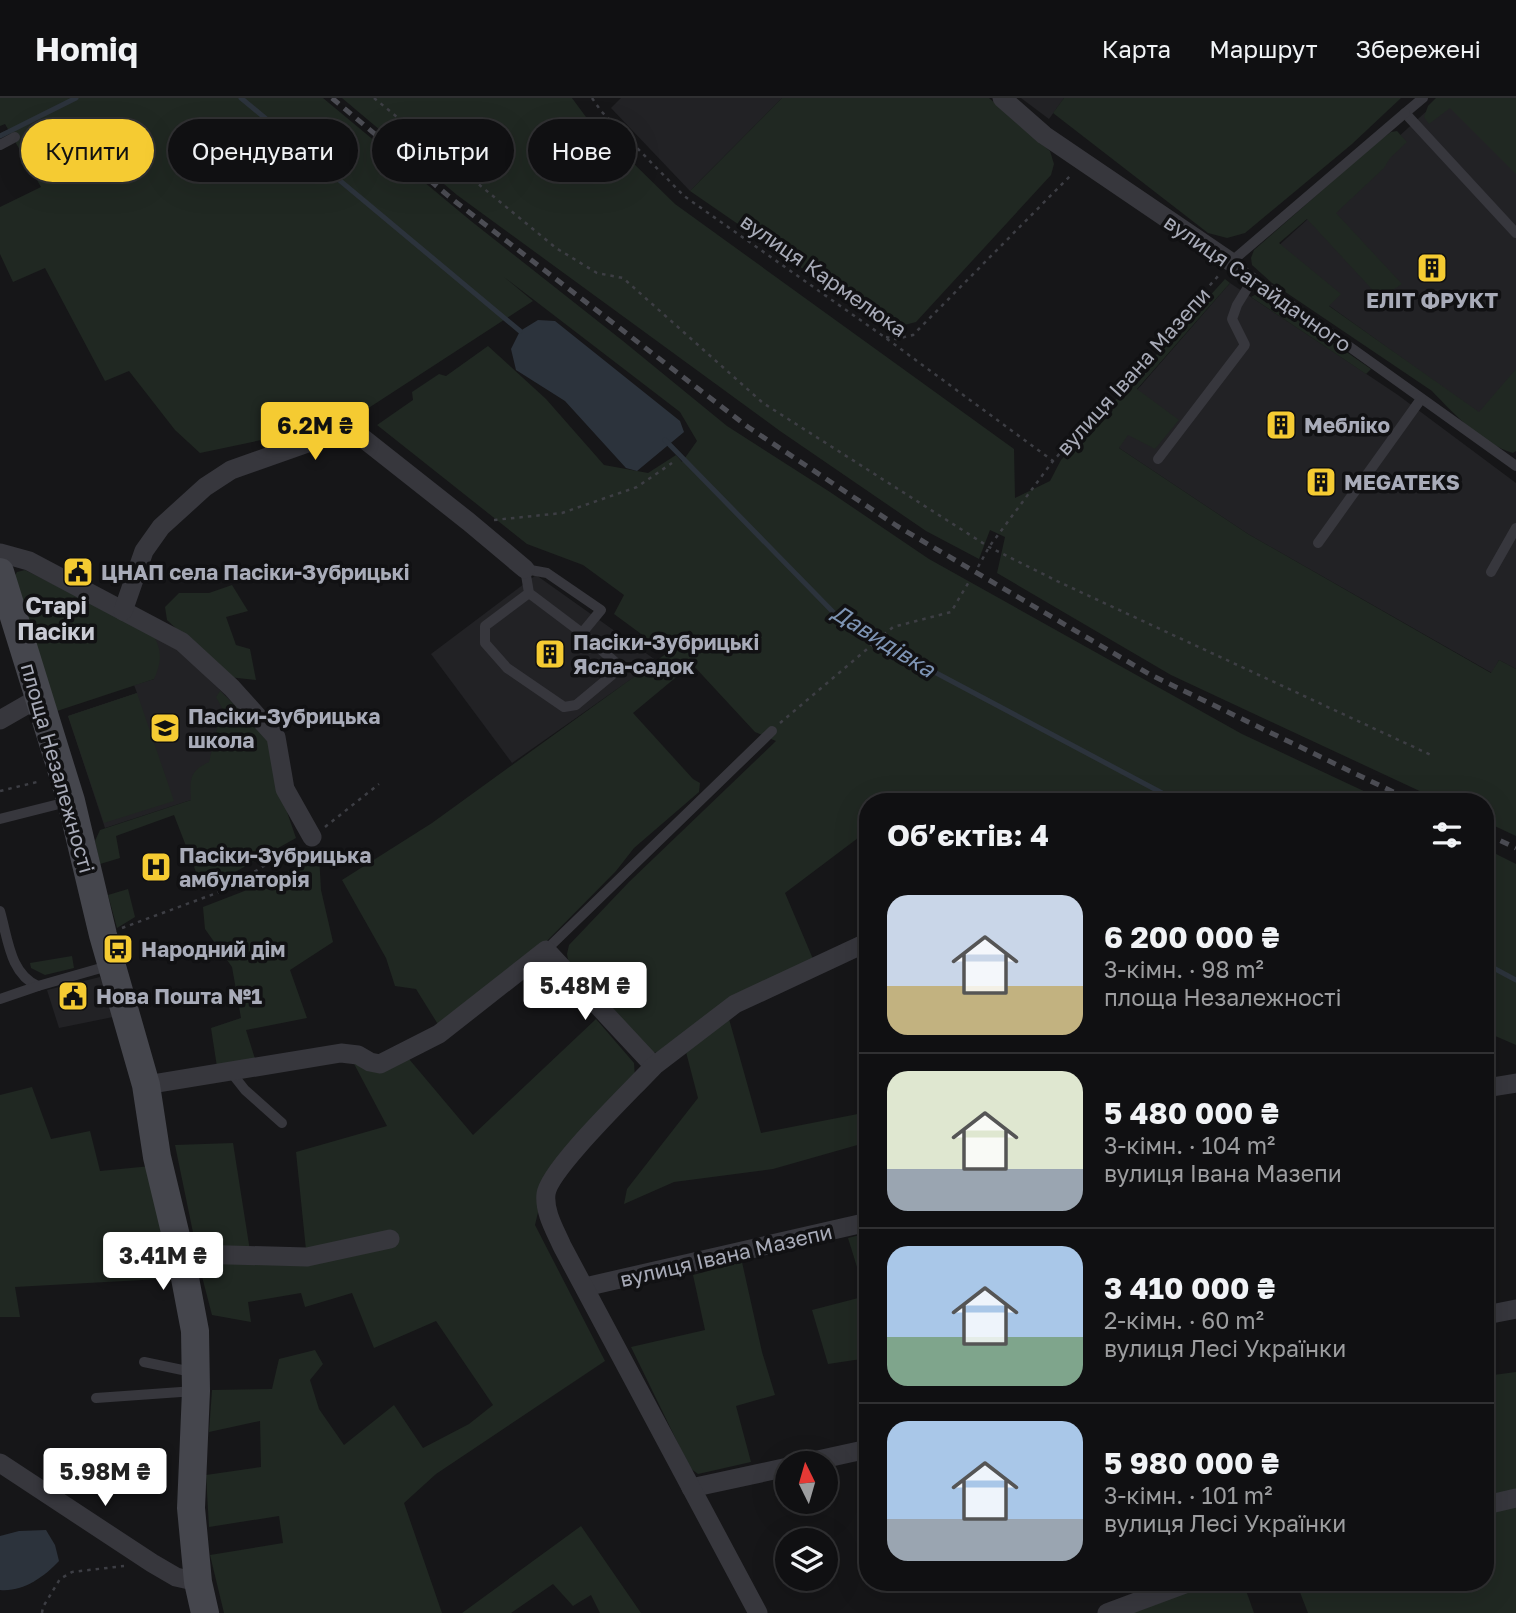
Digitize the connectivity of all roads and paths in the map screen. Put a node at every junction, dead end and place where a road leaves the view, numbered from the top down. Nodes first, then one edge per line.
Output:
1 (374, 98) edge
2 (592, 98) edge
3 (1002, 98) edge
4 (1423, 98) edge
5 (1405, 113) junction
6 (15, 137) dead end
7 (0, 145) edge
8 (1084, 162) junction
9 (1516, 233) edge
10 (1231, 262) junction
11 (1253, 279) junction
12 (883, 336) junction
13 (1421, 399) junction
14 (1158, 459) dead end
15 (1053, 461) junction
16 (672, 463) dead end
17 (1516, 466) edge
18 (470, 522) junction
19 (1516, 528) edge
20 (1318, 543) dead end
21 (989, 547) junction
22 (0, 553) edge
23 (978, 567) dead end
24 (525, 569) junction
25 (0, 572) edge
26 (1491, 572) dead end
27 (970, 580) dead end
28 (530, 593) junction
29 (123, 611) junction
30 (582, 633) junction
31 (40, 697) junction
32 (0, 720) edge
33 (772, 730) joint
34 (1431, 755) dead end
35 (379, 784) dead end
36 (71, 801) junction
37 (0, 818) edge
38 (312, 837) junction
39 (0, 911) edge
40 (103, 935) junction
41 (859, 946) edge
42 (546, 950) junction
43 (112, 965) junction
44 (38, 986) junction
45 (0, 999) edge
46 (654, 1066) junction
47 (230, 1071) junction
48 (1516, 1083) edge
49 (146, 1085) junction
50 (1494, 1087) edge
51 (282, 1124) dead end
52 (859, 1224) edge
53 (390, 1239) dead end
54 (181, 1257) junction
55 (585, 1287) junction
56 (1516, 1309) edge
57 (1494, 1313) edge
58 (144, 1362) dead end
59 (196, 1382) junction
60 (96, 1398) dead end
61 (859, 1451) edge
62 (838, 1456) edge
63 (0, 1462) edge
64 (775, 1470) edge
65 (691, 1488) junction
66 (1516, 1498) edge
67 (1494, 1503) edge
68 (152, 1563) junction
69 (198, 1581) junction
70 (1166, 1591) edge
71 (42, 1613) edge
72 (205, 1613) edge
73 (758, 1613) edge
74 (1107, 1613) edge

1 - 21 path
2 - 12 path, вулиця Кармелюка
3 - 8 street, вулиця Сагайдачного
4 - 5 lane
5 - 9 lane
5 - 10 lane
6 - 7 lane
8 - 10 street, вулиця Сагайдачного
8 - 12 path
10 - 11 lane, вулиця Сагайдачного
10 - 15 path, вулиця Івана Мазепи
11 - 13 lane, вулиця Сагайдачного
11 - 14 lane
12 - 15 path, вулиця Кармелюка
13 - 17 lane, вулиця Сагайдачного
13 - 20 lane
15 - 21 path, вулиця Івана Мазепи
16 - 18 path
18 - 24 street
18 - 29 street
19 - 26 lane
21 - 23 path, вулиця Івана Мазепи
21 - 34 path
22 - 29 street
24 - 28 lane
24 - 30 lane
25 - 31 main road, площа Незалежності
27 - 33 path
28 - 30 lane
28 - 30 lane
29 - 38 street
31 - 32 street
31 - 36 main road, площа Незалежності
33 - 42 lane
35 - 38 path
36 - 37 lane
36 - 40 main road, площа Незалежності
38 - 40 path
39 - 44 lane
40 - 43 main road, площа Незалежності
41 - 46 street
42 - 46 street
42 - 47 street
43 - 44 lane
43 - 49 main road, площа Незалежності
44 - 45 lane
46 - 55 street
47 - 49 street
47 - 51 lane
48 - 50 street
49 - 54 main road, площа Незалежності
52 - 55 street, вулиця Івана Мазепи
53 - 54 street
54 - 59 main road, площа Незалежності
55 - 65 street
56 - 57 street
58 - 59 lane
59 - 60 lane
59 - 69 main road, площа Незалежності
61 - 62 street
63 - 68 street
64 - 65 street
65 - 73 street
66 - 67 street
68 - 69 street
68 - 71 path
69 - 72 main road, площа Незалежності
70 - 74 street

